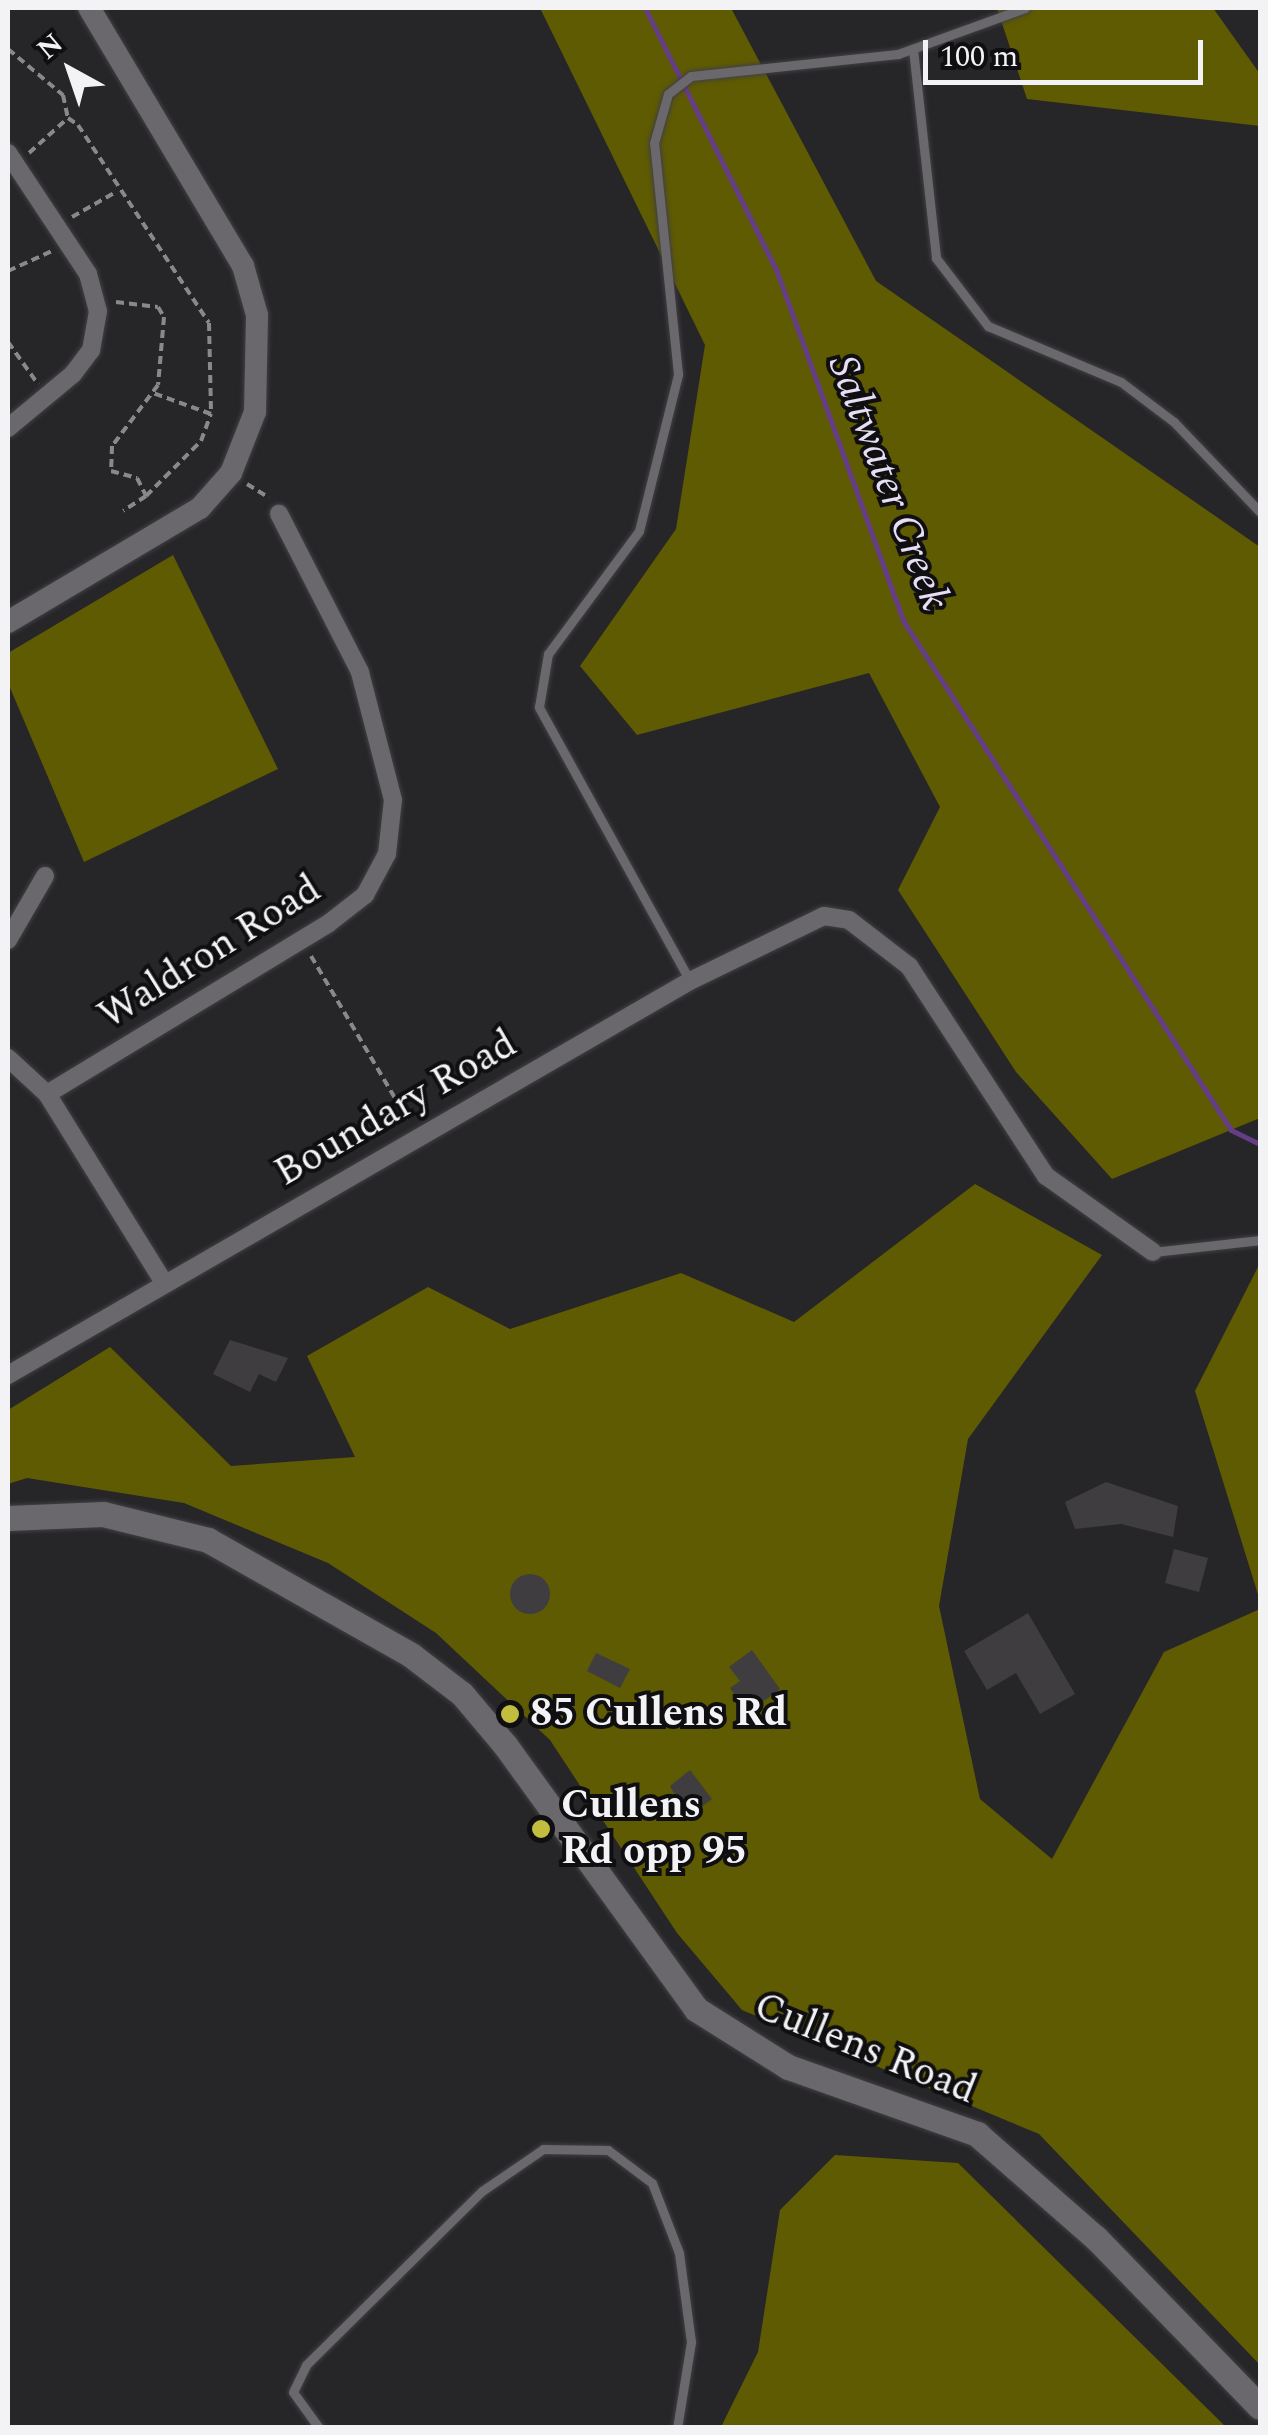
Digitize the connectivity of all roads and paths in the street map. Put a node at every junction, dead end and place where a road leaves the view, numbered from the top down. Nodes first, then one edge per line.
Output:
1 (89, 8) edge
2 (1025, 8) edge
3 (8, 49) edge
4 (912, 49) junction
5 (68, 118) junction
6 (12, 158) edge
7 (117, 191) junction
8 (64, 232) junction
9 (8, 271) edge
10 (96, 305) junction
11 (8, 342) edge
12 (154, 394) junction
13 (48, 395) junction
14 (211, 414) junction
15 (8, 428) edge
16 (231, 472) junction
17 (146, 496) junction
18 (123, 511) dead end
19 (1260, 512) edge
20 (280, 514) joint
21 (8, 622) edge
22 (45, 876) dead end
23 (8, 940) edge
24 (302, 940) junction
25 (690, 981) junction
26 (8, 1058) edge
27 (47, 1094) junction
28 (408, 1120) dead end
29 (1260, 1240) edge
30 (1153, 1252) joint
31 (164, 1283) junction
32 (8, 1374) edge
33 (8, 1518) edge
34 (1260, 2407) edge
35 (319, 2428) edge
36 (677, 2428) edge

1 - 16 street
2 - 4 lane
3 - 5 path
4 - 19 lane
4 - 25 lane
5 - 6 path
5 - 7 path
6 - 8 street
7 - 8 path
7 - 14 path
8 - 9 path
8 - 10 street
10 - 12 path
10 - 13 street
11 - 13 path
12 - 14 path
12 - 17 path
13 - 15 street
14 - 17 path
16 - 20 path
16 - 21 street
17 - 18 path
20 - 24 street, Waldron Road
22 - 23 street
24 - 27 street, Waldron Road
24 - 28 path
25 - 30 street, Boundary Road
25 - 31 street, Boundary Road
26 - 27 street
27 - 31 street
29 - 30 lane
31 - 32 street, Boundary Road
33 - 34 main road, Cullens Road
35 - 36 lane

